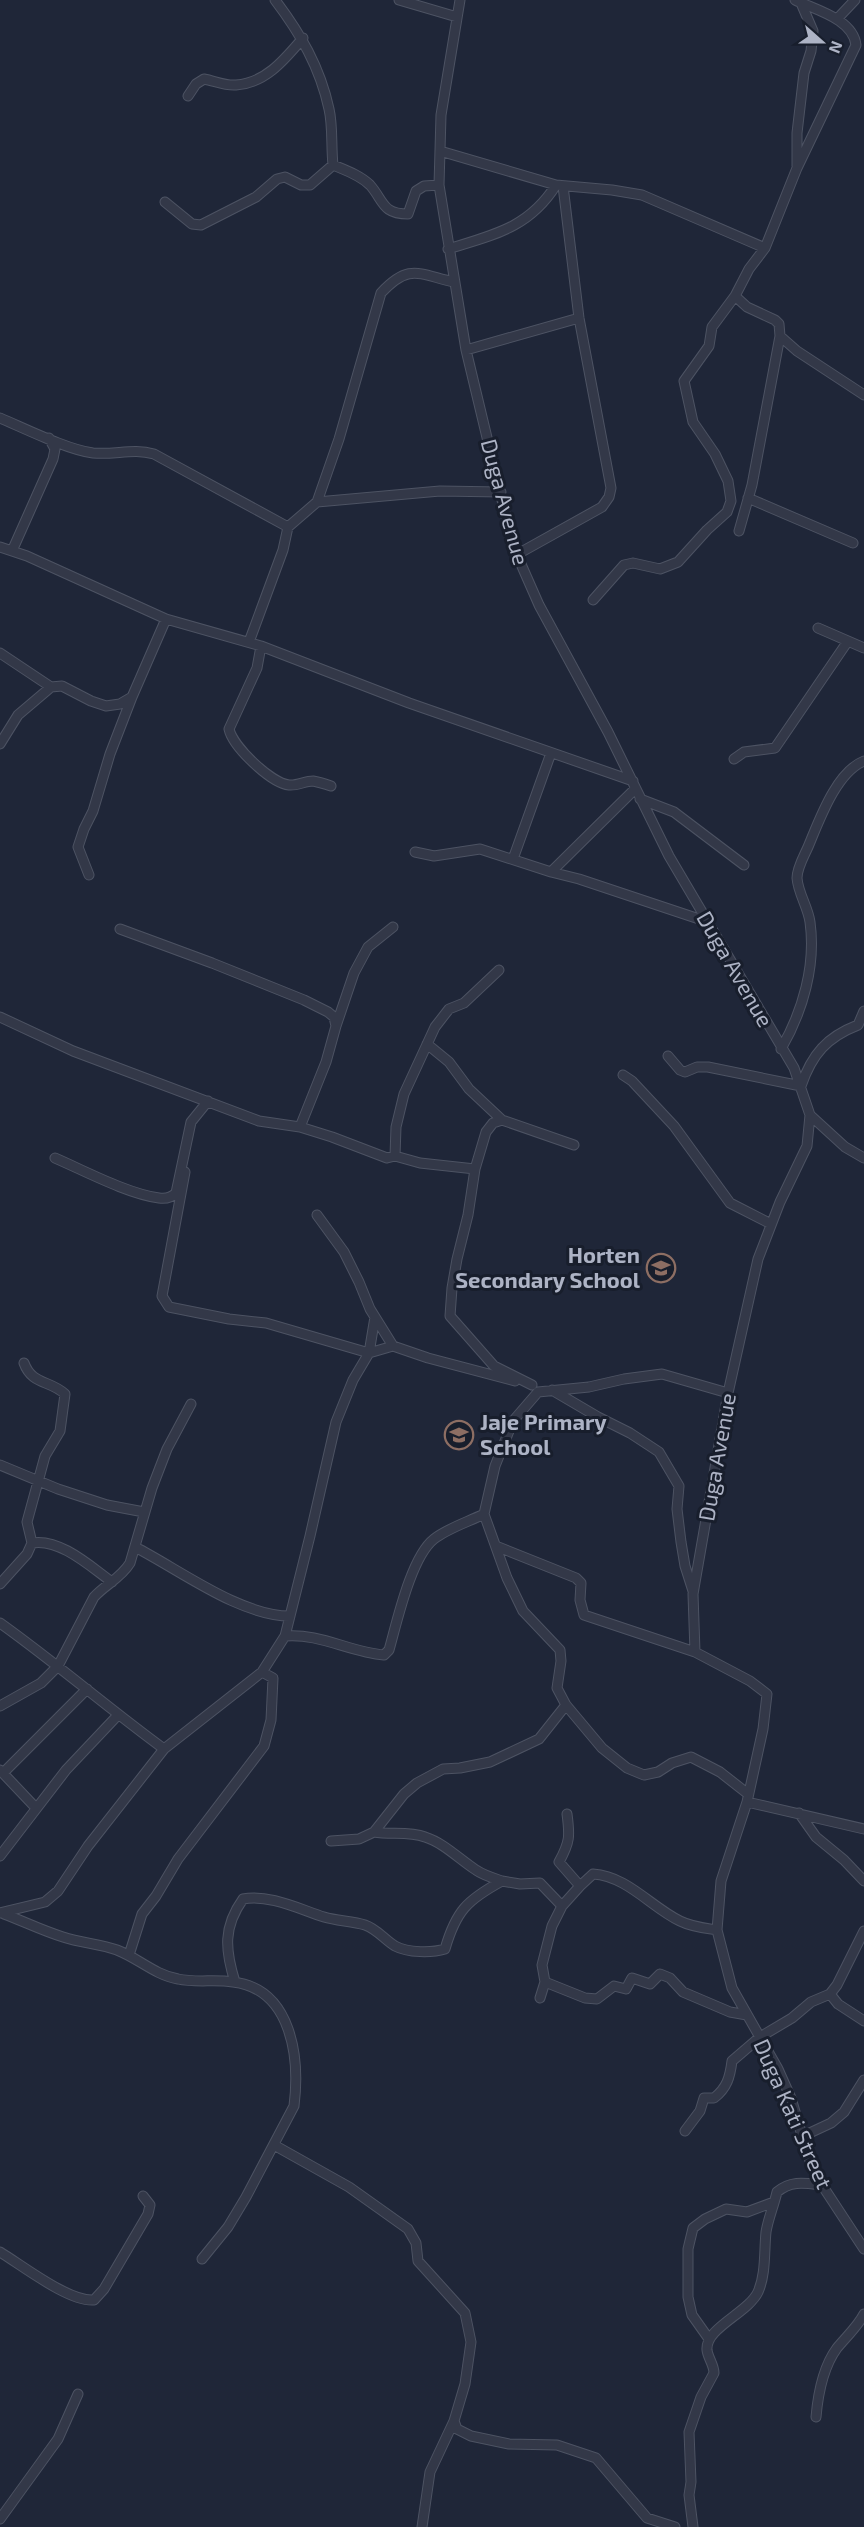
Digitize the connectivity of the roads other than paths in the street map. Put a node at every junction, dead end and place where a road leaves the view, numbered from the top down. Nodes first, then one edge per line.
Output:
1 (275, 0) edge
2 (399, 0) edge
3 (460, 0) edge
4 (855, 0) edge
5 (798, 1) edge
6 (457, 17) junction
7 (837, 20) junction
8 (303, 38) junction
9 (188, 96) dead end
10 (440, 151) junction
11 (333, 165) junction
12 (797, 168) junction
13 (439, 184) junction
14 (560, 186) junction
15 (165, 202) dead end
16 (765, 248) junction
17 (448, 249) junction
18 (454, 282) junction
19 (735, 296) junction
20 (579, 318) junction
21 (780, 336) junction
22 (466, 350) junction
23 (864, 395) edge
24 (0, 418) edge
25 (49, 438) junction
26 (501, 492) junction
27 (748, 498) junction
28 (317, 502) junction
29 (288, 527) junction
30 (739, 531) dead end
31 (853, 543) dead end
32 (0, 547) edge
33 (12, 551) junction
34 (516, 555) junction
35 (593, 600) dead end
36 (166, 619) junction
37 (818, 628) dead end
38 (848, 641) junction
39 (249, 642) junction
40 (261, 646) junction
41 (864, 648) edge
42 (0, 653) edge
43 (51, 687) junction
44 (132, 697) junction
45 (0, 744) edge
46 (551, 753) junction
47 (734, 759) dead end
48 (864, 761) edge
49 (634, 785) junction
50 (331, 786) dead end
51 (640, 799) junction
52 (416, 852) dead end
53 (513, 859) junction
54 (744, 865) dead end
55 (551, 872) junction
56 (89, 875) dead end
57 (708, 922) junction
58 (393, 927) dead end
59 (120, 929) dead end
60 (499, 970) dead end
61 (864, 1011) edge
62 (0, 1017) edge
63 (336, 1026) junction
64 (427, 1044) junction
65 (782, 1049) junction
66 (668, 1056) dead end
67 (622, 1076) dead end
68 (801, 1086) junction
69 (208, 1101) junction
70 (810, 1115) junction
71 (502, 1120) junction
72 (300, 1127) junction
73 (574, 1145) dead end
74 (395, 1156) junction
75 (55, 1158) dead end
76 (864, 1158) edge
77 (475, 1169) junction
78 (185, 1172) dead end
79 (317, 1215) dead end
80 (771, 1224) junction
81 (375, 1317) junction
82 (393, 1346) junction
83 (369, 1353) junction
84 (24, 1363) dead end
85 (535, 1389) junction
86 (552, 1390) junction
87 (728, 1393) junction
88 (191, 1404) dead end
89 (0, 1465) edge
90 (37, 1481) junction
91 (144, 1512) junction
92 (484, 1514) junction
93 (32, 1543) junction
94 (496, 1546) junction
95 (135, 1547) junction
96 (112, 1582) junction
97 (0, 1584) edge
98 (693, 1594) junction
99 (290, 1616) junction
100 (0, 1623) edge
101 (285, 1636) junction
102 (695, 1652) junction
103 (58, 1666) junction
104 (262, 1672) junction
105 (87, 1689) junction
106 (566, 1705) junction
107 (0, 1706) edge
108 (118, 1715) junction
109 (164, 1749) junction
110 (2, 1772) edge
111 (748, 1798) junction
112 (36, 1808) junction
113 (799, 1813) junction
114 (567, 1814) dead end
115 (864, 1829) edge
116 (374, 1832) junction
117 (331, 1841) dead end
118 (0, 1856) edge
119 (502, 1881) junction
120 (864, 1881) edge
121 (580, 1886) junction
122 (562, 1906) junction
123 (2, 1913) edge
124 (717, 1930) junction
125 (864, 1931) edge
126 (129, 1955) junction
127 (235, 1982) junction
128 (545, 1982) junction
129 (830, 1994) junction
130 (540, 1998) dead end
131 (747, 2015) junction
132 (864, 2021) edge
133 (760, 2037) junction
134 (864, 2080) edge
135 (685, 2131) dead end
136 (801, 2137) junction
137 (274, 2145) junction
138 (822, 2185) junction
139 (143, 2196) dead end
140 (774, 2202) junction
141 (864, 2249) edge
142 (0, 2252) edge
143 (202, 2259) dead end
144 (864, 2314) edge
145 (709, 2339) junction
146 (78, 2394) dead end
147 (816, 2417) dead end
148 (454, 2421) junction
149 (0, 2519) edge
150 (422, 2527) edge
151 (675, 2527) edge
152 (693, 2527) edge

1 - 8 street
2 - 6 street
3 - 6 street, Duga Avenue
4 - 7 street
5 - 7 street
5 - 12 street
6 - 10 street, Duga Avenue
7 - 12 street
8 - 9 street
8 - 11 street
10 - 13 street, Duga Avenue
10 - 14 street
11 - 13 street
11 - 15 street
12 - 16 street
13 - 17 street, Duga Avenue
14 - 16 street
14 - 17 street
14 - 20 street
16 - 19 street
17 - 18 street, Duga Avenue
18 - 22 street, Duga Avenue
18 - 28 street
19 - 21 street
19 - 35 street
20 - 22 street
20 - 34 street
21 - 23 street
21 - 27 street
22 - 26 street, Duga Avenue
24 - 25 street
25 - 29 street
25 - 33 street
26 - 28 street
26 - 34 street, Duga Avenue
27 - 30 street
27 - 31 street
28 - 29 street
29 - 39 street
32 - 33 street
33 - 36 street
34 - 49 street, Duga Avenue
36 - 39 street
36 - 44 street
37 - 38 street
38 - 41 street
38 - 47 street
39 - 40 street
40 - 46 street
40 - 50 street
42 - 43 street
43 - 44 street
43 - 45 street
44 - 56 street
46 - 49 street
46 - 53 street
48 - 65 street
49 - 51 street, Duga Avenue
49 - 55 street
51 - 54 street
51 - 57 street, Duga Avenue
52 - 53 street
53 - 55 street
55 - 57 street
57 - 65 street, Duga Avenue
58 - 63 street
59 - 63 street
60 - 64 street
61 - 68 street
62 - 69 street
63 - 72 street
64 - 71 street
64 - 74 street
65 - 68 street, Duga Avenue
66 - 68 street
67 - 80 street
68 - 70 street, Duga Avenue
69 - 72 street
69 - 75 street
70 - 76 street
70 - 80 street, Duga Avenue
71 - 73 street
71 - 77 street
72 - 74 street
74 - 77 street
77 - 85 street
78 - 83 street
79 - 81 street
80 - 87 street, Duga Avenue
81 - 82 street
81 - 83 street
82 - 83 street
82 - 85 street
83 - 99 street
84 - 90 street
85 - 86 street
85 - 92 street
86 - 87 street
86 - 98 street
87 - 98 street, Duga Avenue
88 - 91 street
89 - 90 street
90 - 91 street
90 - 93 street
91 - 95 street
92 - 94 street
92 - 101 street
93 - 96 street
93 - 97 street
94 - 102 street
94 - 106 street
95 - 96 street
95 - 99 street
96 - 103 street
98 - 102 street, Duga Avenue
99 - 101 street
100 - 103 street
101 - 104 street
102 - 111 street
103 - 105 street
103 - 107 street
104 - 109 street
104 - 126 street
105 - 108 street
105 - 110 street
106 - 111 street
106 - 116 street
108 - 109 street
108 - 112 street
109 - 123 street
110 - 112 street
111 - 113 street
111 - 124 street, Duga Kati Street
112 - 118 street
113 - 115 street
113 - 120 street
114 - 121 street
116 - 117 street
116 - 119 street
119 - 122 street
119 - 127 street
121 - 122 street
121 - 124 street
122 - 128 street
123 - 126 street
124 - 131 street, Duga Kati Street
125 - 129 street
126 - 127 street
127 - 137 street
128 - 130 street
128 - 131 street
129 - 132 street
129 - 133 street
131 - 133 street, Duga Kati Street
133 - 135 street
133 - 136 street, Duga Kati Street
134 - 136 street
136 - 138 street, Duga Kati Street
137 - 143 street
137 - 148 street
138 - 140 street
138 - 141 street, Duga Kati Street
139 - 142 street
140 - 145 street
140 - 145 street
144 - 147 street
145 - 152 street
146 - 149 street
148 - 150 street
148 - 151 street

